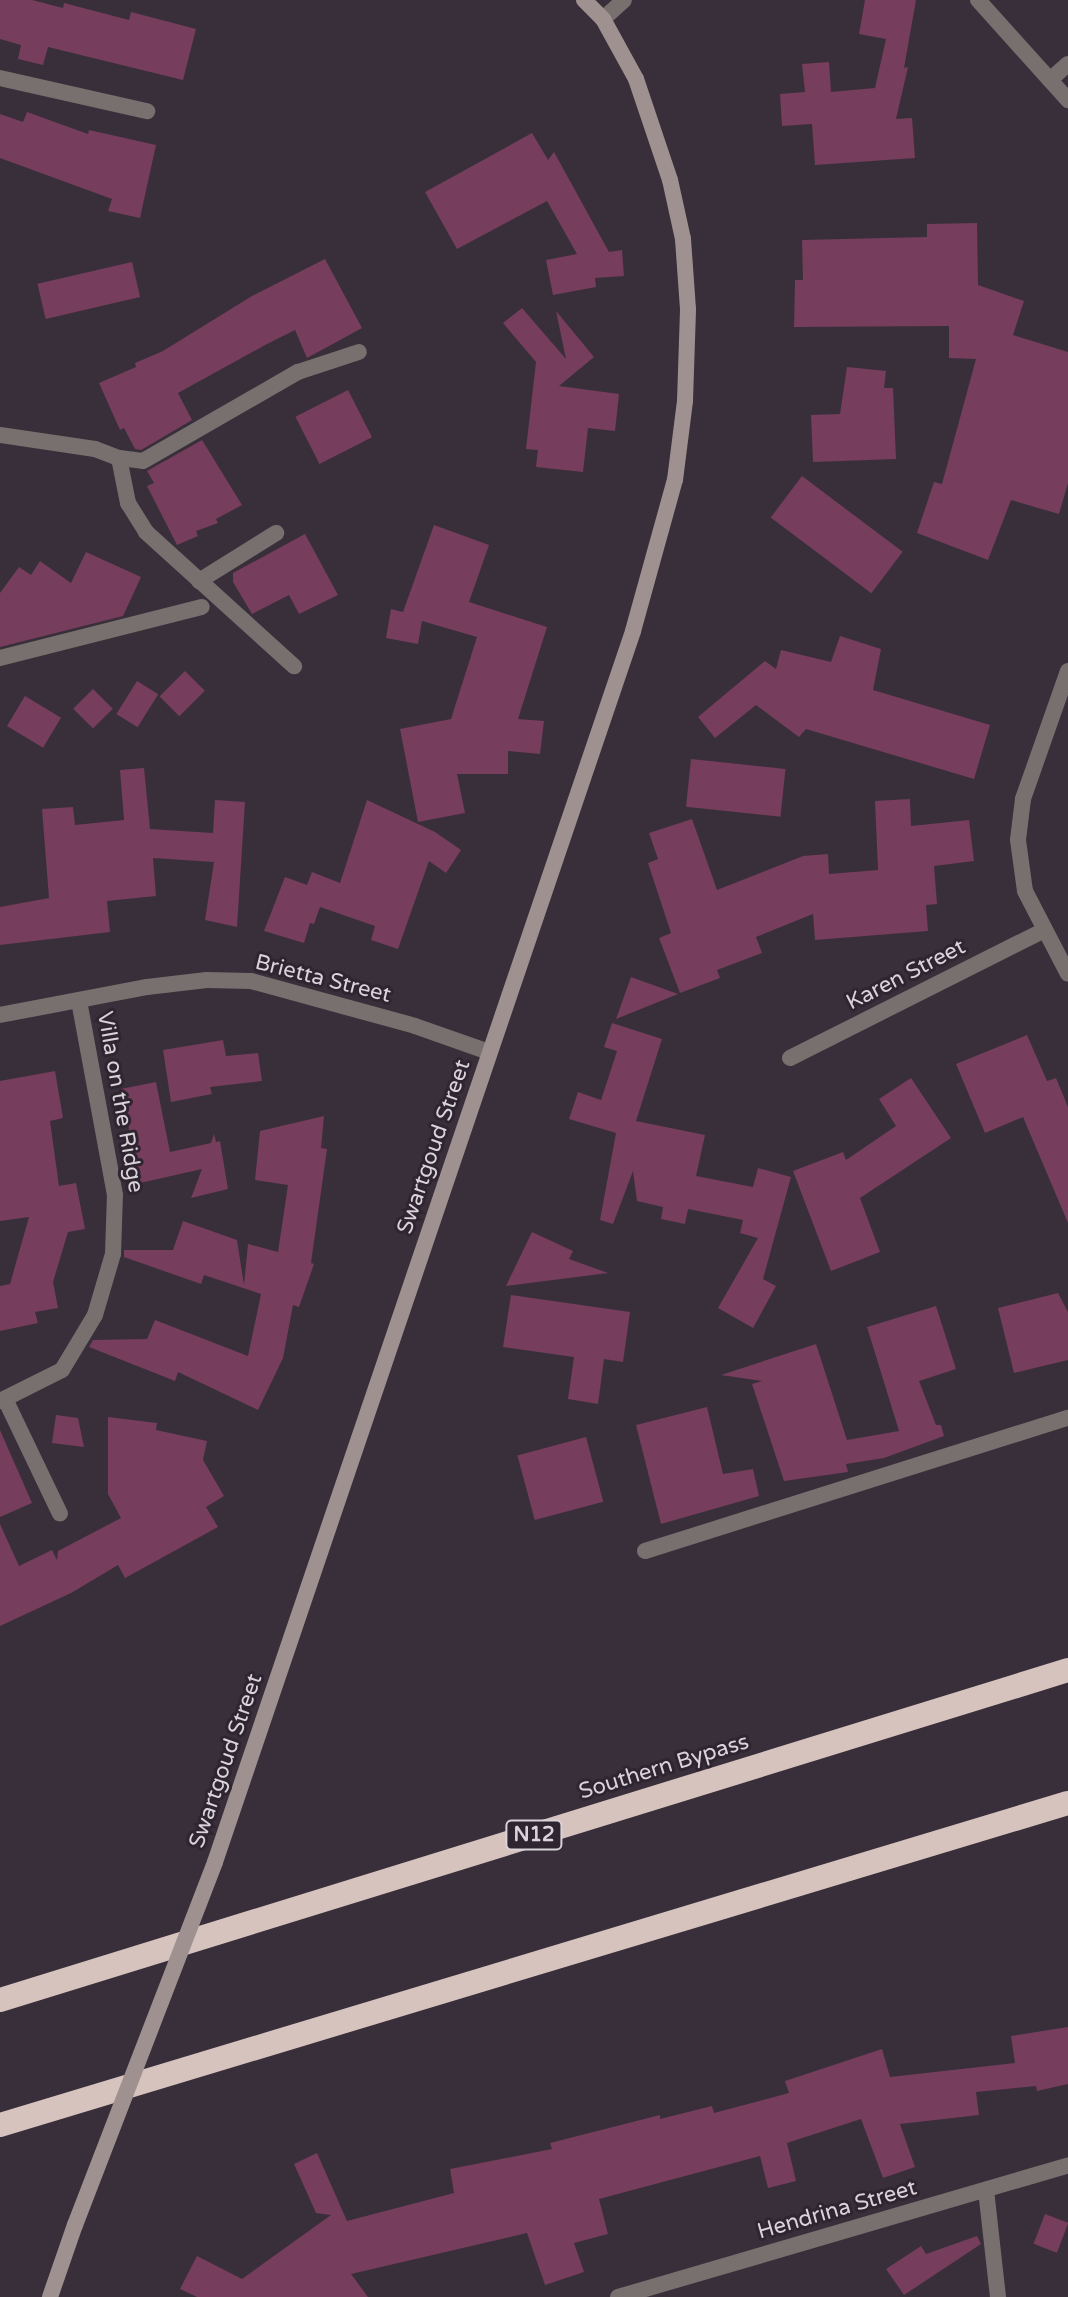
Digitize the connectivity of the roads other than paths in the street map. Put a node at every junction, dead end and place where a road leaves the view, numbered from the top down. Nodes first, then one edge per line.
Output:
1 (584, 0) edge
2 (624, 0) edge
3 (978, 0) edge
4 (603, 19) junction
5 (1068, 64) edge
6 (0, 78) edge
7 (1050, 80) junction
8 (1068, 100) edge
9 (147, 111) dead end
10 (359, 352) dead end
11 (0, 435) edge
12 (119, 458) junction
13 (276, 533) dead end
14 (199, 581) junction
15 (202, 607) dead end
16 (0, 658) edge
17 (294, 666) dead end
18 (1068, 671) edge
19 (1042, 931) junction
20 (1068, 974) edge
21 (79, 1000) junction
22 (0, 1015) edge
23 (489, 1052) junction
24 (790, 1058) dead end
25 (3, 1400) edge
26 (1068, 1418) edge
27 (60, 1514) dead end
28 (645, 1551) dead end
29 (1068, 1670) edge
30 (1068, 1803) edge
31 (0, 2000) edge
32 (0, 2125) edge
33 (1068, 2165) edge
34 (986, 2190) junction
35 (50, 2297) edge
36 (618, 2297) edge
37 (998, 2297) edge

1 - 4 street, Swartgoud Street
2 - 4 street
3 - 7 street
4 - 23 street, Swartgoud Street
5 - 7 street
6 - 9 street
7 - 8 street
10 - 12 street
11 - 12 street
12 - 14 street
13 - 14 street
14 - 17 street
15 - 16 street
18 - 19 street
19 - 20 street
19 - 24 street, Karen Street
21 - 22 street, Brietta Street
21 - 23 street, Brietta Street
21 - 25 street, Villa on the Ridge
23 - 35 street, Swartgoud Street, bridge
25 - 27 street
26 - 28 street
29 - 31 highway, Southern Bypass / N12
30 - 32 highway
33 - 34 street, Hendrina Street
34 - 36 street, Hendrina Street
34 - 37 street

